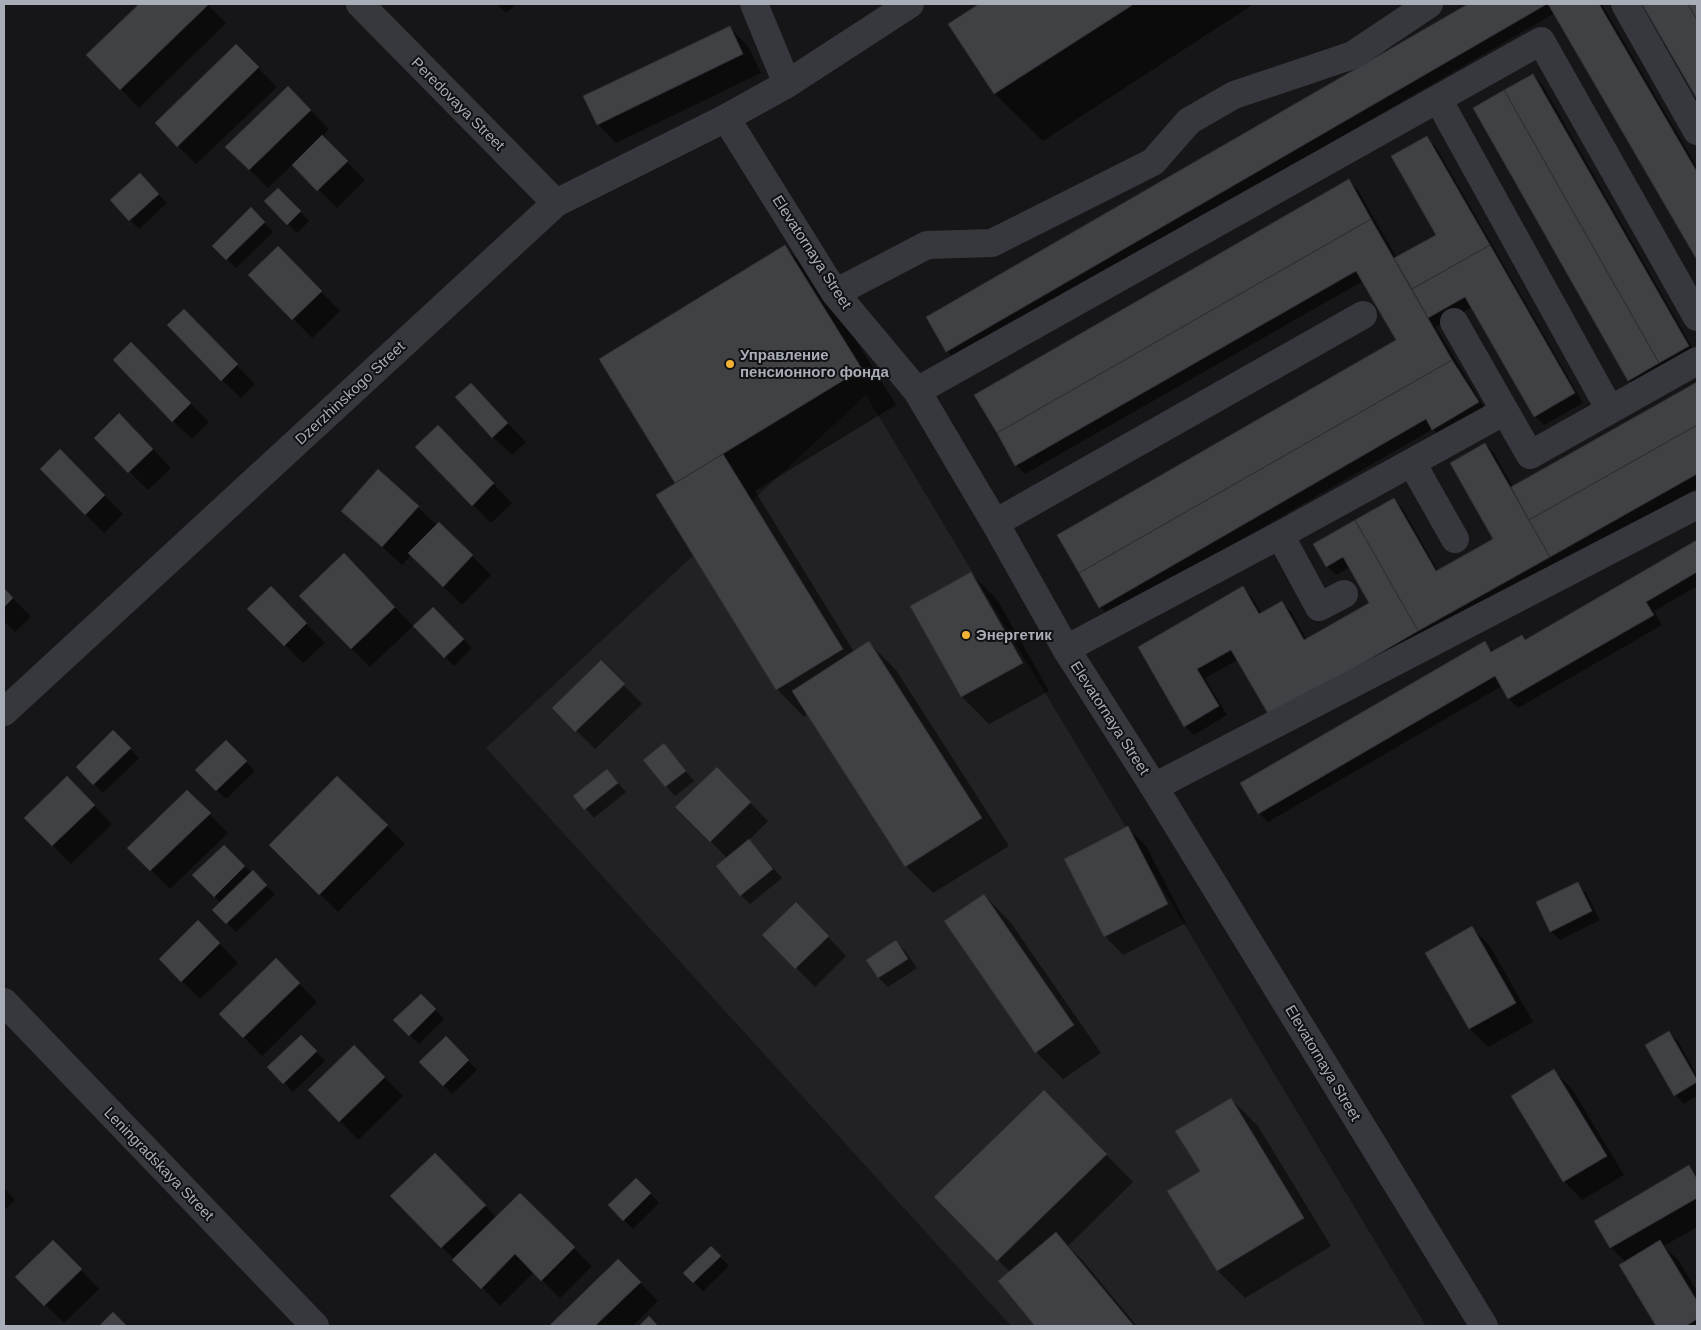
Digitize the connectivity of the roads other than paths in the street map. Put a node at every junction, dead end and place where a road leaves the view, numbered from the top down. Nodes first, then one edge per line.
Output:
1 (360, 4) edge
2 (754, 4) edge
3 (910, 4) edge
4 (1429, 4) edge
5 (1625, 4) edge
6 (787, 84) junction
7 (1438, 99) junction
8 (726, 118) junction
9 (1697, 131) edge
10 (556, 204) junction
11 (835, 293) junction
12 (1363, 315) dead end
13 (1697, 317) edge
14 (1454, 322) dead end
15 (1697, 361) edge
16 (917, 391) junction
17 (1610, 410) junction
18 (1505, 411) junction
19 (1412, 463) junction
20 (1697, 505) edge
21 (995, 523) junction
22 (1280, 535) junction
23 (1455, 539) dead end
24 (1344, 594) dead end
25 (1066, 648) junction
26 (4, 712) edge
27 (1154, 787) junction
28 (4, 1002) edge
29 (315, 1326) edge
30 (1484, 1326) edge

1 - 10 street, Peredovaya Street
2 - 6 street
3 - 6 street, Dzerzhinskogo Street
4 - 11 street
5 - 9 street
6 - 8 street, Dzerzhinskogo Street
7 - 13 street
7 - 16 street
7 - 17 street
8 - 10 street, Dzerzhinskogo Street
8 - 11 street, Elevatornaya Street
10 - 26 street, Dzerzhinskogo Street
11 - 16 street, Elevatornaya Street
12 - 21 street
14 - 18 street
15 - 17 street
16 - 21 street, Elevatornaya Street
17 - 18 street
18 - 19 street
19 - 22 street
19 - 23 street
20 - 27 street
21 - 25 street, Elevatornaya Street
22 - 24 street
22 - 25 street
25 - 27 street, Elevatornaya Street
27 - 30 street, Elevatornaya Street
28 - 29 street, Leningradskaya Street

